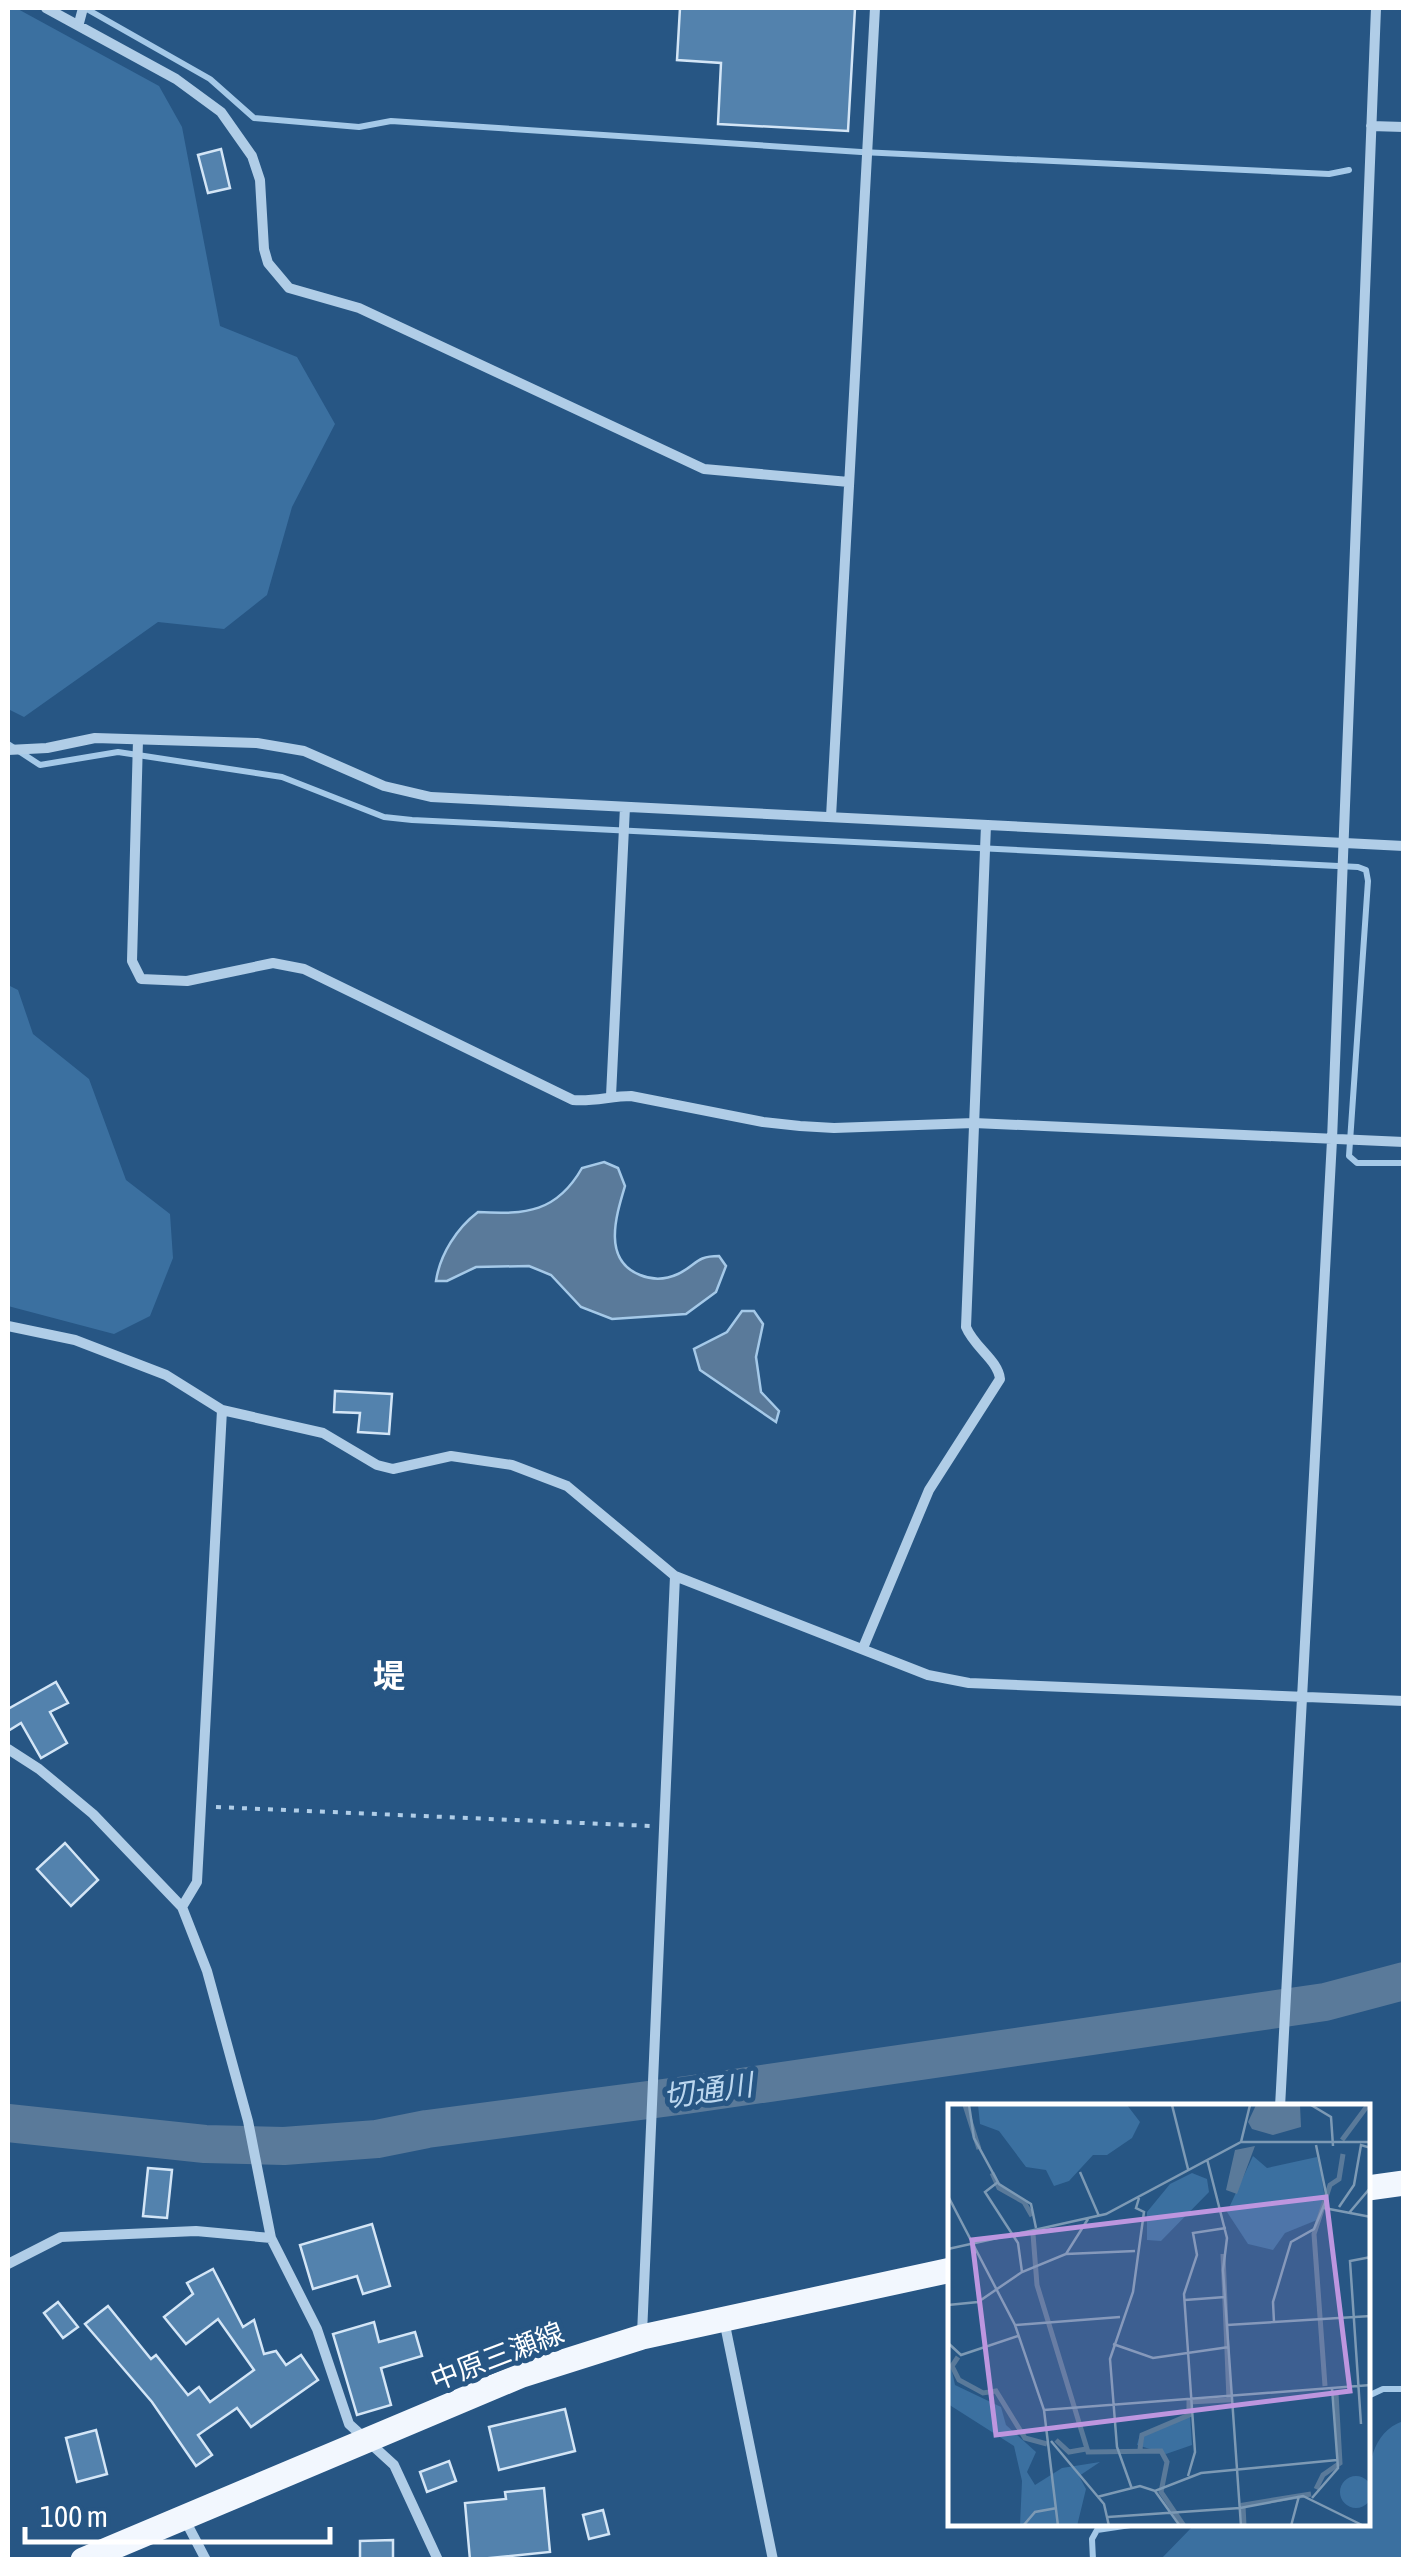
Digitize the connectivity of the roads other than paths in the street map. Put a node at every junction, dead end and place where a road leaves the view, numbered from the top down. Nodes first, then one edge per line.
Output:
1 (46, 8) edge
2 (83, 8) edge
3 (876, 8) edge
4 (1376, 8) edge
5 (80, 23) junction
6 (1371, 126) junction
7 (1404, 127) edge
8 (849, 482) junction
9 (138, 740) junction
10 (8, 750) edge
11 (626, 807) junction
12 (832, 817) junction
13 (986, 825) junction
14 (1344, 843) junction
15 (1404, 846) edge
16 (611, 1096) junction
17 (974, 1123) junction
18 (1332, 1140) junction
19 (1404, 1142) edge
20 (8, 1326) edge
21 (222, 1410) junction
22 (675, 1576) junction
23 (863, 1648) junction
24 (1301, 1697) junction
25 (1404, 1702) edge
26 (8, 1749) edge
27 (182, 1907) junction
28 (1280, 2104) edge
29 (1404, 2183) edge
30 (1371, 2188) edge
31 (271, 2238) junction
32 (8, 2264) edge
33 (948, 2271) edge
34 (724, 2318) junction
35 (642, 2337) junction
36 (366, 2440) junction
37 (183, 2517) junction
38 (83, 2560) edge
39 (206, 2560) edge
40 (438, 2560) edge
41 (774, 2560) edge

1 - 5 street
2 - 5 street
3 - 8 street
4 - 6 street
5 - 8 street
6 - 7 street
6 - 14 street
8 - 12 street
9 - 10 street
9 - 11 street
9 - 16 street
11 - 12 street
11 - 16 street
12 - 13 street
13 - 14 street
13 - 17 street
14 - 15 street
14 - 18 street
16 - 17 street
17 - 18 street
17 - 23 street
18 - 19 street
18 - 24 street
20 - 21 street
21 - 22 street
21 - 27 street
22 - 23 street
22 - 35 street
23 - 24 street
24 - 25 street
24 - 28 street
26 - 27 street
27 - 31 street
29 - 30 main road
31 - 32 street
31 - 36 street
33 - 34 main road, 中原三瀬線
34 - 35 main road, 中原三瀬線
34 - 41 street
35 - 36 main road, 中原三瀬線
36 - 37 main road, 中原三瀬線
36 - 40 street
37 - 38 main road, 中原三瀬線
37 - 39 street

